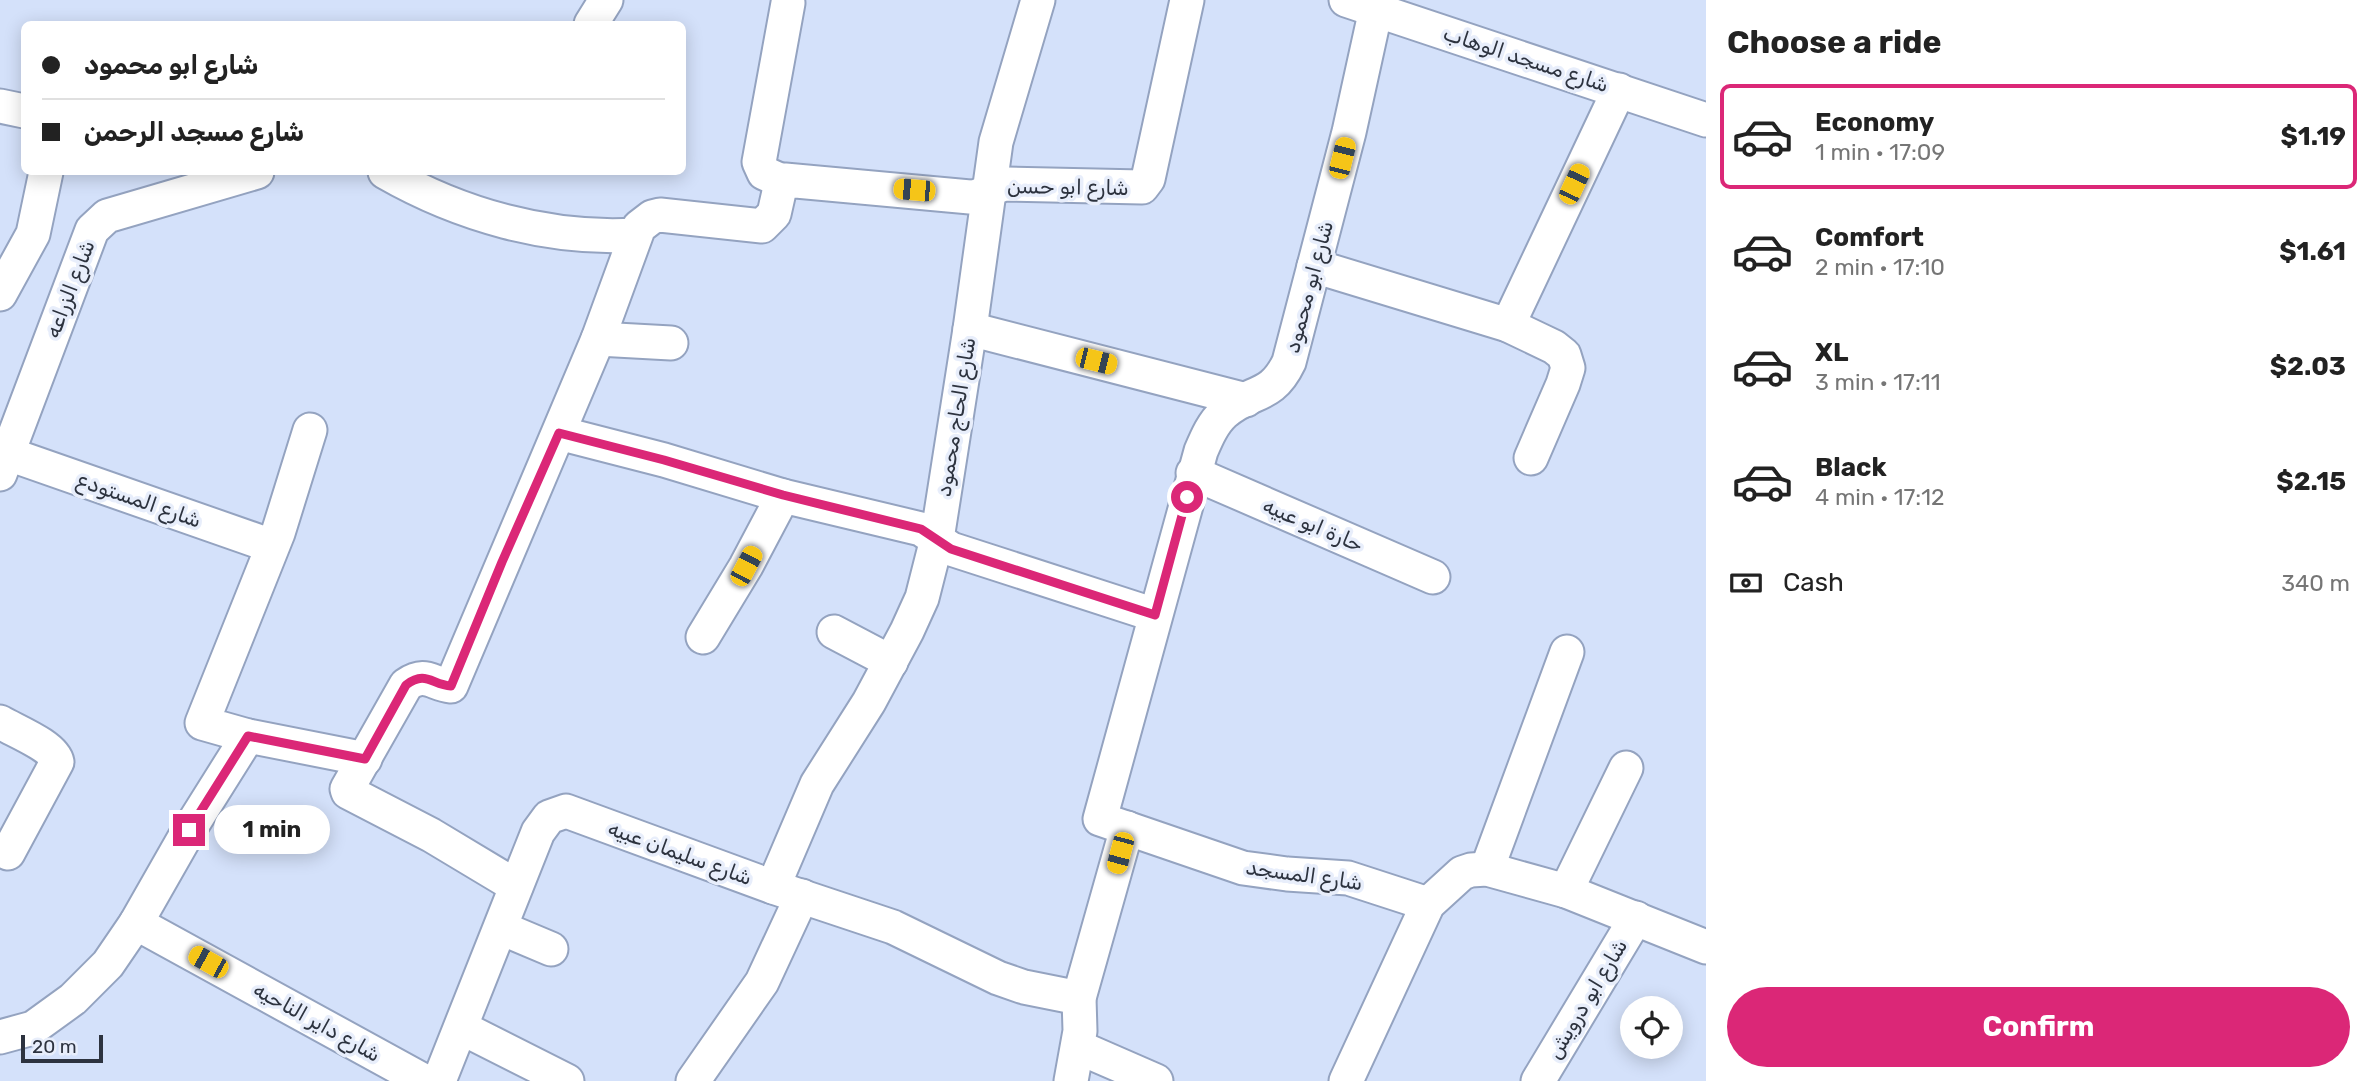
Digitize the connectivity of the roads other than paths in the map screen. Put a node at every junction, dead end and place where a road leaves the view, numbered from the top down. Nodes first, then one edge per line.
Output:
1 (607, 0) edge
2 (1038, 0) edge
3 (1187, 0) edge
4 (788, 3) dead end
5 (1367, 3) edge
6 (593, 21) edge
7 (1619, 90) junction
8 (0, 106) edge
9 (21, 110) edge
10 (1706, 120) edge
11 (45, 175) edge
12 (247, 175) edge
13 (391, 175) edge
14 (782, 181) junction
15 (987, 191) junction
16 (635, 235) junction
17 (1314, 266) junction
18 (0, 294) edge
19 (1508, 325) junction
20 (970, 329) junction
21 (598, 340) junction
22 (671, 343) dead end
23 (1246, 400) junction
24 (310, 430) dead end
25 (559, 433) junction
26 (1531, 458) dead end
27 (2, 460) edge
28 (1193, 473) junction
29 (783, 495) junction
30 (937, 539) junction
31 (272, 546) junction
32 (1433, 577) dead end
33 (1155, 615) junction
34 (834, 632) dead end
35 (703, 637) dead end
36 (1567, 652) dead end
37 (891, 662) junction
38 (0, 722) edge
39 (248, 736) junction
40 (365, 759) junction
41 (1626, 768) dead end
42 (1113, 824) junction
43 (8, 853) dead end
44 (1487, 869) junction
45 (516, 886) junction
46 (788, 891) junction
47 (1566, 891) junction
48 (1428, 904) junction
49 (1636, 918) junction
50 (136, 923) junction
51 (501, 928) junction
52 (1706, 947) edge
53 (551, 949) dead end
54 (1079, 998) junction
55 (462, 1028) junction
56 (0, 1037) edge
57 (1078, 1047) junction
58 (424, 1081) edge
59 (439, 1081) edge
60 (568, 1081) edge
61 (693, 1081) edge
62 (1071, 1081) edge
63 (1156, 1081) edge
64 (1346, 1081) edge
65 (1538, 1081) edge

1 - 6 street
2 - 15 street, شارع الحاج محمود
3 - 15 street, شارع ابو حسن
4 - 14 street
5 - 7 street, شارع مسجد الوهاب
5 - 17 street, شارع ابو محمود
7 - 10 street, شارع مسجد الوهاب
7 - 19 street
8 - 9 street
11 - 18 street
12 - 27 street, شارع الزراعه
13 - 16 street
14 - 15 street, شارع ابو حسن
14 - 16 street
15 - 20 street, شارع الحاج محمود
16 - 21 street
17 - 19 street
17 - 23 street, شارع ابو محمود
19 - 26 street
20 - 23 street
20 - 30 street, شارع الحاج محمود
21 - 22 street
21 - 25 street
23 - 28 street, شارع ابو محمود
24 - 31 street
25 - 29 street
25 - 40 street
27 - 31 street, شارع المستودع
28 - 32 street, حارة ابو عبيه
28 - 33 street, شارع ابو محمود
29 - 30 street
29 - 35 street
30 - 33 street
30 - 37 street, شارع الحاج محمود
31 - 39 street
33 - 42 street, شارع ابو محمود
34 - 37 street
36 - 44 street
37 - 46 street, شارع الحاج محمود
38 - 43 street
39 - 40 street
39 - 50 street
40 - 45 street
41 - 47 street
42 - 48 street, شارع المسجد
42 - 54 street, شارع ابو محمود
44 - 47 street
44 - 48 street
45 - 46 street, شارع سليمان عبيه
45 - 51 street, شارع سليمان عبيه
46 - 54 street, شارع سليمان عبيه
46 - 61 street, شارع الحاج محمود
47 - 49 street
48 - 64 street
49 - 52 street
49 - 65 street, شارع ابو درويش
50 - 56 street
50 - 58 street, شارع داير الناحيه
51 - 53 street
51 - 55 street, شارع سليمان عبيه
54 - 57 street, شارع ابو محمود
55 - 59 street, شارع سليمان عبيه
55 - 60 street
57 - 62 street, شارع ابو محمود
57 - 63 street

